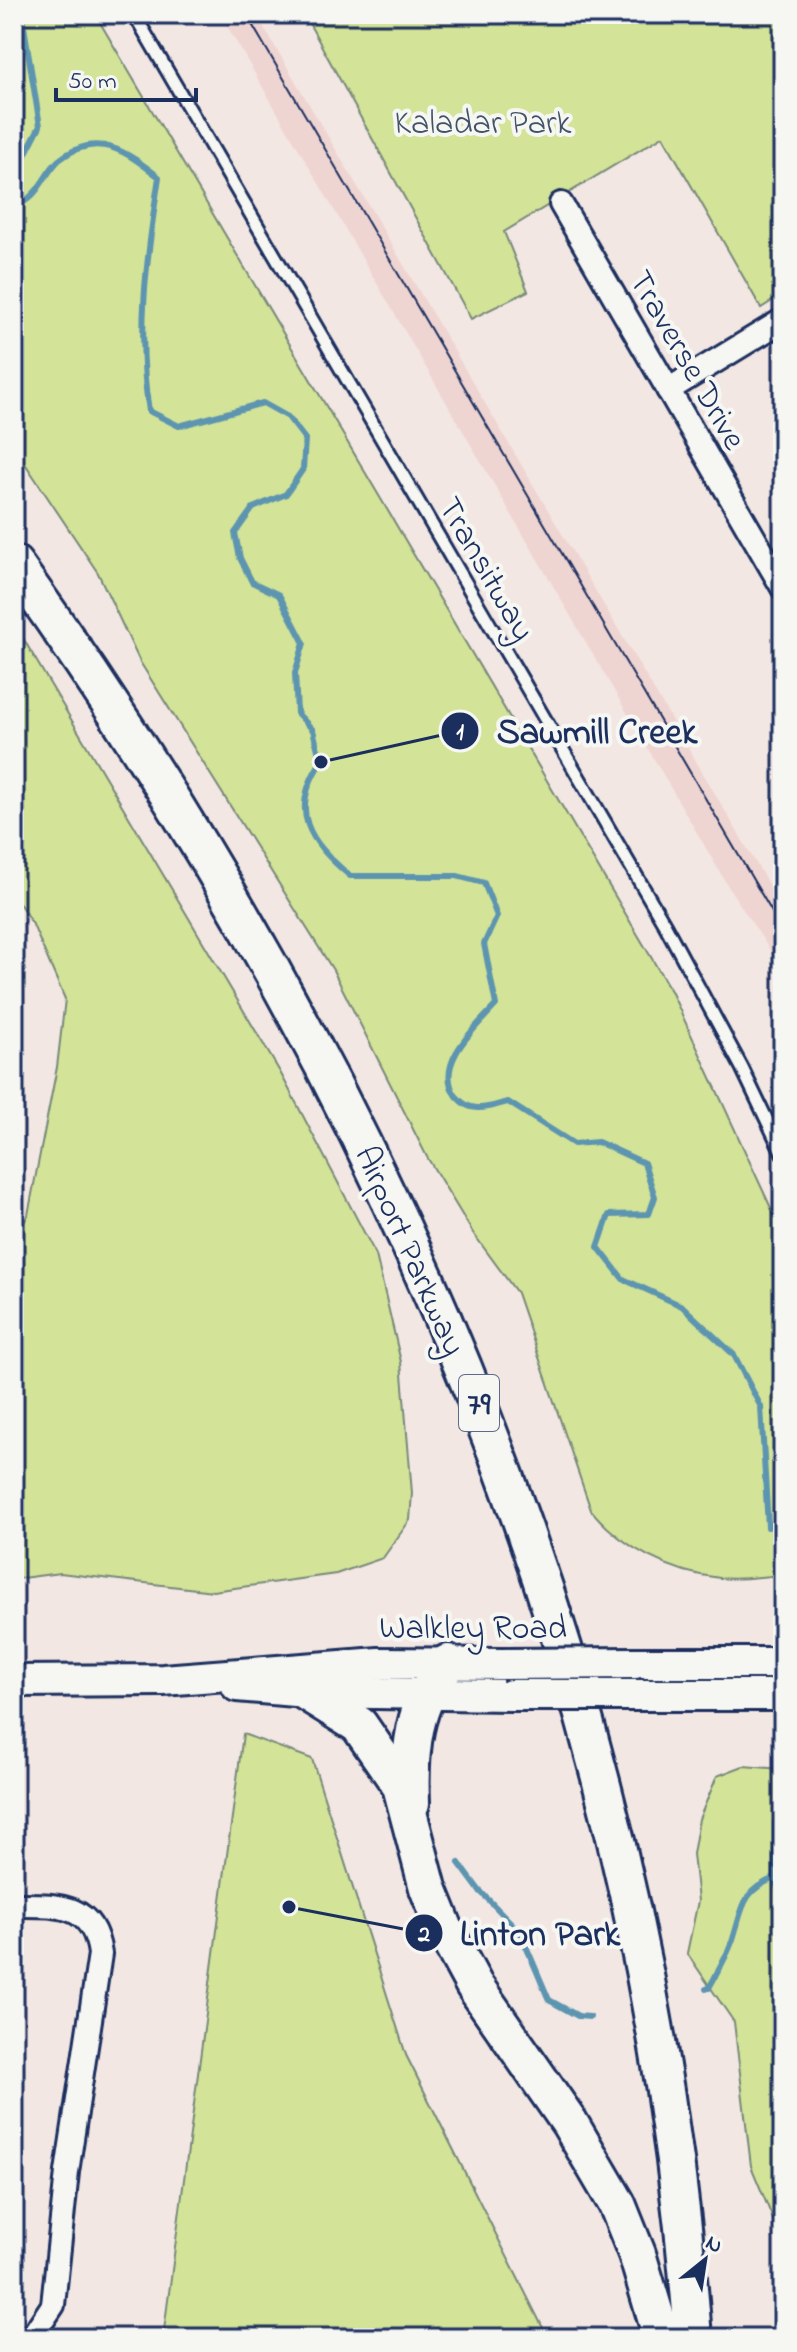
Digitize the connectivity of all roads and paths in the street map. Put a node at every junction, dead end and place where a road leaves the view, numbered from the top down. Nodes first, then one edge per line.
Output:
1 (134, 14) edge
2 (561, 204) dead end
3 (783, 320) edge
4 (668, 390) junction
5 (14, 564) edge
6 (782, 585) edge
7 (783, 1154) edge
8 (448, 1663) junction
9 (783, 1663) edge
10 (163, 1680) junction
11 (14, 1681) edge
12 (306, 1692) junction
13 (426, 1695) junction
14 (783, 1695) edge
15 (411, 1813) junction
16 (14, 1905) edge
17 (31, 2338) edge
18 (662, 2338) edge
19 (693, 2338) edge

1 - 7 lane, Transitway
2 - 4 street, Traverse Drive
3 - 4 street
4 - 6 street, Traverse Drive
5 - 19 highway, Airport Parkway / 79
8 - 9 main road, Walkley Road, bridge
8 - 10 main road, Walkley Road
8 - 13 highway
10 - 11 main road, Walkley Road
10 - 12 main road, Walkley Road
12 - 13 main road, Walkley Road
12 - 15 highway
13 - 14 main road, Walkley Road, bridge
13 - 15 highway
15 - 18 highway
16 - 17 street

